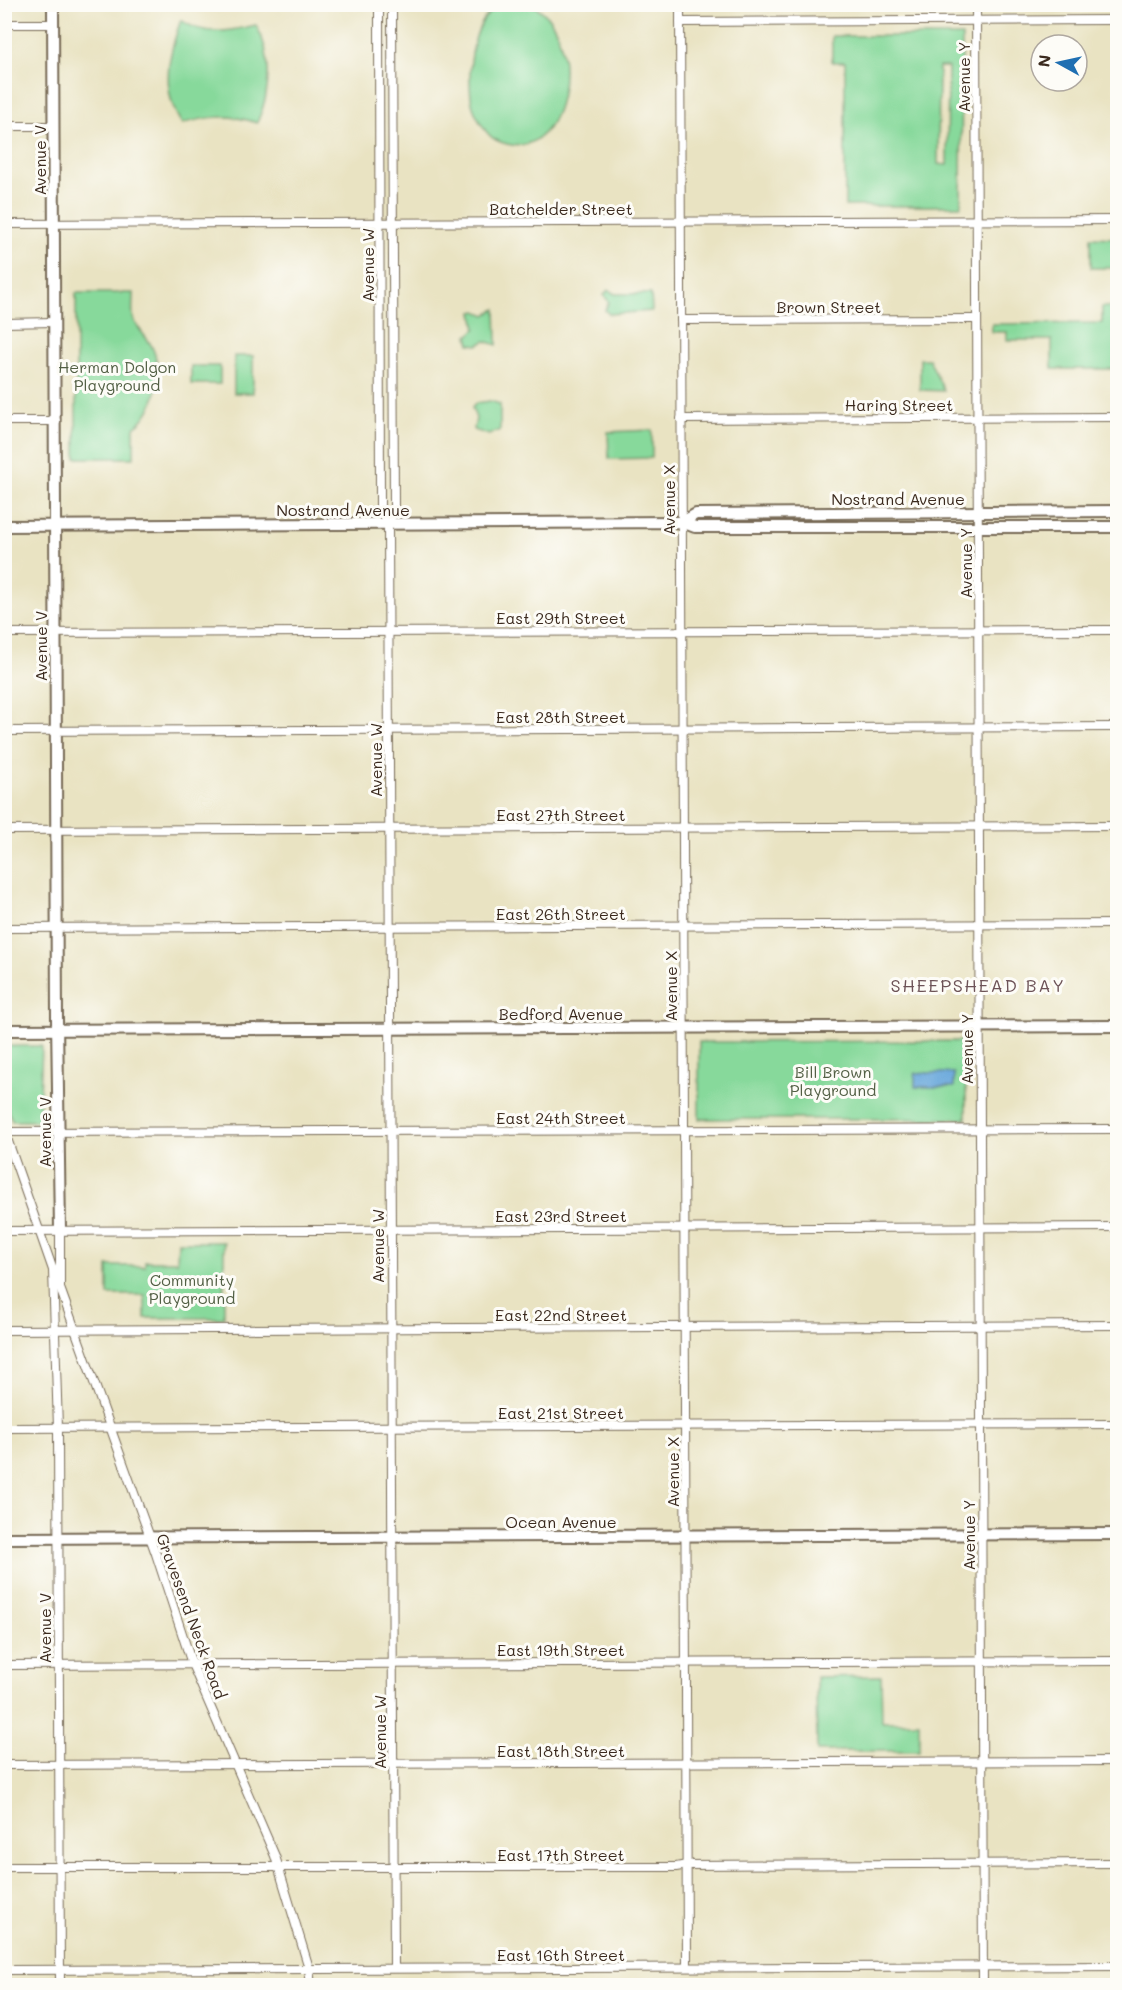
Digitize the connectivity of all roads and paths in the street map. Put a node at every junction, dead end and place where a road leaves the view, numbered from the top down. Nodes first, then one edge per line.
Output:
1 (53, 4) edge
2 (379, 4) edge
3 (392, 4) edge
4 (680, 4) edge
5 (976, 4) edge
6 (1118, 20) edge
7 (976, 21) junction
8 (680, 22) junction
9 (4, 24) edge
10 (54, 24) junction
11 (4, 126) edge
12 (54, 126) junction
13 (977, 220) junction
14 (1118, 220) edge
15 (681, 221) junction
16 (380, 223) junction
17 (393, 223) junction
18 (4, 224) edge
19 (55, 224) junction
20 (977, 319) junction
21 (681, 320) junction
22 (55, 322) junction
23 (4, 323) edge
24 (978, 417) junction
25 (1118, 417) edge
26 (681, 419) junction
27 (4, 421) edge
28 (56, 421) junction
29 (1118, 511) edge
30 (978, 512) junction
31 (682, 522) junction
32 (388, 523) junction
33 (4, 526) edge
34 (56, 526) junction
35 (1118, 527) edge
36 (978, 529) junction
37 (682, 630) junction
38 (978, 630) junction
39 (1118, 630) edge
40 (388, 631) junction
41 (55, 632) junction
42 (4, 633) edge
43 (1118, 727) edge
44 (979, 728) junction
45 (682, 729) junction
46 (389, 730) junction
47 (4, 731) edge
48 (56, 731) junction
49 (1118, 825) edge
50 (979, 826) junction
51 (389, 828) junction
52 (683, 828) junction
53 (56, 829) junction
54 (4, 830) edge
55 (980, 924) junction
56 (1118, 924) edge
57 (390, 927) junction
58 (683, 927) junction
59 (4, 928) edge
60 (56, 928) junction
61 (980, 1026) junction
62 (1118, 1026) edge
63 (684, 1028) junction
64 (390, 1029) junction
65 (4, 1030) edge
66 (57, 1030) junction
67 (980, 1129) junction
68 (1118, 1129) edge
69 (684, 1130) junction
70 (5, 1131) edge
71 (390, 1131) junction
72 (59, 1132) junction
73 (981, 1227) junction
74 (1118, 1227) edge
75 (685, 1228) junction
76 (391, 1229) junction
77 (40, 1230) junction
78 (60, 1230) junction
79 (4, 1231) edge
80 (60, 1288) joint
81 (981, 1326) junction
82 (1118, 1326) edge
83 (685, 1327) junction
84 (391, 1328) junction
85 (56, 1329) junction
86 (76, 1329) junction
87 (4, 1330) edge
88 (981, 1424) junction
89 (1118, 1424) edge
90 (391, 1426) junction
91 (686, 1426) junction
92 (109, 1427) junction
93 (4, 1428) edge
94 (58, 1428) junction
95 (982, 1534) junction
96 (1118, 1534) edge
97 (686, 1535) junction
98 (391, 1536) junction
99 (58, 1537) junction
100 (149, 1537) junction
101 (4, 1538) edge
102 (982, 1661) junction
103 (1118, 1661) edge
104 (686, 1662) junction
105 (392, 1664) junction
106 (4, 1665) edge
107 (59, 1665) junction
108 (192, 1665) junction
109 (1118, 1761) edge
110 (982, 1762) junction
111 (687, 1763) junction
112 (392, 1764) junction
113 (4, 1765) edge
114 (59, 1765) junction
115 (236, 1765) junction
116 (1118, 1863) edge
117 (983, 1864) junction
118 (687, 1865) junction
119 (393, 1866) junction
120 (4, 1867) edge
121 (60, 1867) junction
122 (279, 1867) junction
123 (983, 1966) junction
124 (1118, 1966) edge
125 (687, 1967) junction
126 (309, 1968) junction
127 (394, 1968) junction
128 (4, 1970) edge
129 (60, 1970) junction
130 (60, 1986) edge
131 (311, 1986) edge
132 (983, 1986) edge

1 - 10 main road, Avenue V
2 - 16 street, Avenue W
3 - 17 street, Avenue W
4 - 8 street, Avenue X
5 - 7 street, Avenue Y
6 - 7 street
7 - 8 street
7 - 13 street, Avenue Y
8 - 15 street, Avenue X
9 - 10 street
10 - 12 main road, Avenue V
11 - 12 street
12 - 19 main road, Avenue V
13 - 14 street, Batchelder Street
13 - 15 street, Batchelder Street
13 - 20 street, Avenue Y
15 - 17 street, Batchelder Street
15 - 21 street, Avenue X
16 - 17 street, Batchelder Street
16 - 19 street, Batchelder Street
16 - 32 street, Avenue W
17 - 32 street, Avenue W
18 - 19 street, Batchelder Street
19 - 22 main road, Avenue V
20 - 21 street, Brown Street
20 - 24 street, Avenue Y
21 - 26 street, Avenue X
22 - 23 street
22 - 28 main road, Avenue V
24 - 25 street, Haring Street
24 - 26 street, Haring Street
24 - 30 street, Avenue Y
26 - 31 street, Avenue X
27 - 28 street
28 - 34 main road, Avenue V
29 - 30 main road, Nostrand Avenue
30 - 31 main road, Nostrand Avenue
30 - 36 street, Avenue Y
31 - 32 main road, Nostrand Avenue
31 - 36 main road, Nostrand Avenue
31 - 37 street, Avenue X
32 - 34 main road, Nostrand Avenue
32 - 40 street, Avenue W
33 - 34 main road, Nostrand Avenue
34 - 41 main road, Avenue V
35 - 36 main road, Nostrand Avenue
36 - 38 street, Avenue Y
37 - 38 street, East 29th Street
37 - 40 street, East 29th Street
37 - 45 street, Avenue X
38 - 39 street, East 29th Street
38 - 44 street, Avenue Y
40 - 41 street, East 29th Street
40 - 46 street, Avenue W
41 - 42 street, East 29th Street
41 - 48 main road, Avenue V
43 - 44 street, East 28th Street
44 - 45 street, East 28th Street
44 - 50 street, Avenue Y
45 - 46 street, East 28th Street
45 - 52 street, Avenue X
46 - 48 street, East 28th Street
46 - 51 street, Avenue W
47 - 48 street, East 28th Street
48 - 53 main road, Avenue V
49 - 50 street, East 27th Street
50 - 52 street, East 27th Street
50 - 55 street, Avenue Y
51 - 52 street, East 27th Street
51 - 53 street, East 27th Street
51 - 57 street, Avenue W
52 - 58 street, Avenue X
53 - 54 street, East 27th Street
53 - 60 main road, Avenue V
55 - 56 street, East 26th Street
55 - 58 street, East 26th Street
55 - 61 street, Avenue Y
57 - 58 street, East 26th Street
57 - 60 street, East 26th Street
57 - 64 street, Avenue W
58 - 63 street, Avenue X
59 - 60 street, East 26th Street
60 - 66 main road, Avenue V
61 - 62 main road, Bedford Avenue
61 - 63 main road, Bedford Avenue
61 - 67 street, Avenue Y
63 - 64 main road, Bedford Avenue
63 - 69 street, Avenue X
64 - 66 main road, Bedford Avenue
64 - 71 street, Avenue W
65 - 66 main road, Bedford Avenue
66 - 72 main road, Avenue V
67 - 68 street, East 24th Street
67 - 69 street, East 24th Street
67 - 73 street, Avenue Y
69 - 71 street, East 24th Street
69 - 75 street, Avenue X
70 - 72 street, East 24th Street
70 - 77 street
71 - 72 street, East 24th Street
71 - 76 street, Avenue W
72 - 78 main road, Avenue V
73 - 74 street, East 23rd Street
73 - 75 street, East 23rd Street
73 - 81 street, Avenue Y
75 - 76 street, East 23rd Street
75 - 83 street, Avenue X
76 - 78 street, East 23rd Street
76 - 84 street, Avenue W
77 - 78 street, East 23rd Street
77 - 79 street, East 23rd Street
77 - 85 street, Avenue V
78 - 80 street, Avenue V
80 - 86 street, Gravesend Neck Road
81 - 82 street, East 22nd Street
81 - 83 street, East 22nd Street
81 - 88 street, Avenue Y
83 - 84 street, East 22nd Street
83 - 91 street, Avenue X
84 - 86 street, East 22nd Street
84 - 90 street, Avenue W
85 - 86 street, East 22nd Street
85 - 87 street, East 22nd Street
85 - 94 street, Avenue V
86 - 92 street, Gravesend Neck Road
88 - 89 street, East 21st Street
88 - 91 street, East 21st Street
88 - 95 street, Avenue Y
90 - 91 street, East 21st Street
90 - 92 street, East 21st Street
90 - 98 street, Avenue W
91 - 97 street, Avenue X
92 - 94 street, East 21st Street
92 - 100 street, Gravesend Neck Road
93 - 94 street, East 21st Street
94 - 99 street, Avenue V
95 - 96 main road, Ocean Avenue
95 - 97 main road, Ocean Avenue
95 - 102 street, Avenue Y
97 - 98 main road, Ocean Avenue
97 - 104 street, Avenue X
98 - 100 main road, Ocean Avenue
98 - 105 street, Avenue W
99 - 100 main road, Ocean Avenue
99 - 101 main road, Ocean Avenue
99 - 107 street, Avenue V
100 - 108 street, Gravesend Neck Road
102 - 103 street, East 19th Street
102 - 104 street, East 19th Street
102 - 110 street, Avenue Y
104 - 105 street, East 19th Street
104 - 111 street, Avenue X
105 - 108 street, East 19th Street
105 - 112 street, Avenue W
106 - 107 street, East 19th Street
107 - 108 street, East 19th Street
107 - 114 street, Avenue V
108 - 115 street, Gravesend Neck Road
109 - 110 street, East 18th Street
110 - 111 street, East 18th Street
110 - 117 street, Avenue Y
111 - 112 street, East 18th Street
111 - 118 street, Avenue X
112 - 115 street, East 18th Street
112 - 119 street, Avenue W
113 - 114 street, East 18th Street
114 - 115 street, East 18th Street
114 - 121 street, Avenue V
115 - 122 street, Gravesend Neck Road
116 - 117 street, East 17th Street
117 - 118 street, East 17th Street
117 - 123 street, Avenue Y
118 - 119 street, East 17th Street
118 - 125 street, Avenue X
119 - 122 street, East 17th Street
119 - 127 street, Avenue W
120 - 121 street, East 17th Street
121 - 122 street, East 17th Street
121 - 129 street, Avenue V
122 - 126 street, Gravesend Neck Road
123 - 124 street, East 16th Street
123 - 125 street, East 16th Street
123 - 132 street, Avenue Y
125 - 127 street, East 16th Street
126 - 127 street, East 16th Street
126 - 129 street, East 16th Street
126 - 131 street, Gravesend Neck Road
128 - 129 street, East 16th Street
129 - 130 street, Avenue V

